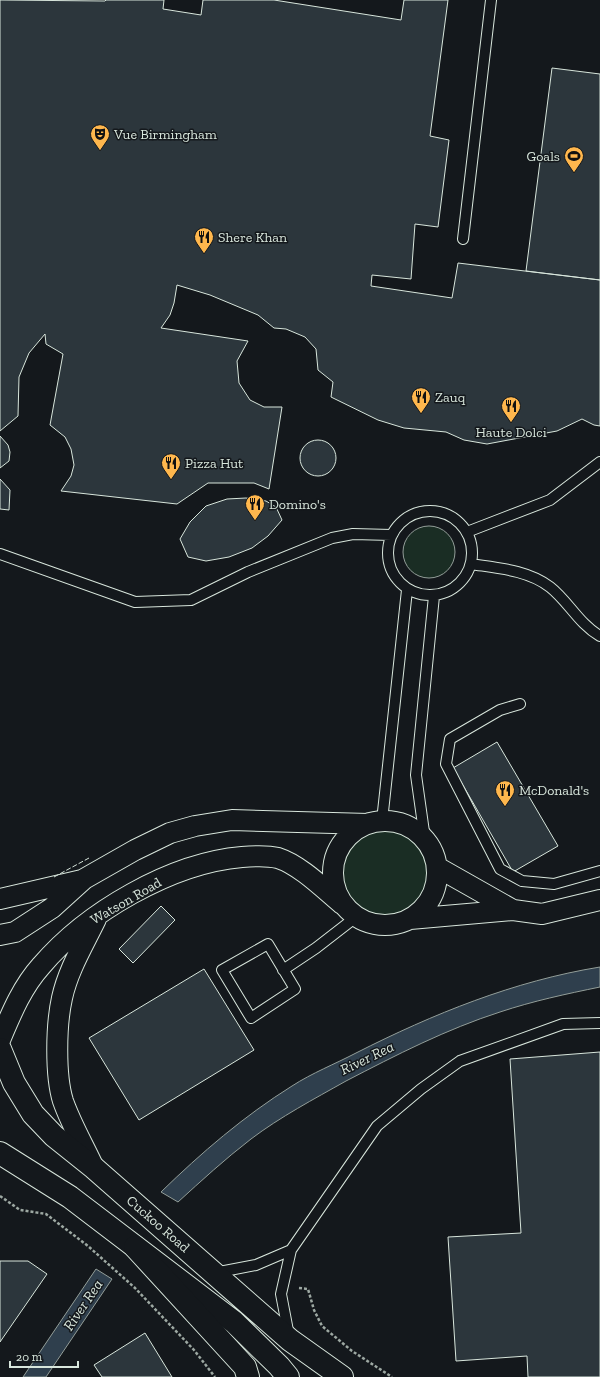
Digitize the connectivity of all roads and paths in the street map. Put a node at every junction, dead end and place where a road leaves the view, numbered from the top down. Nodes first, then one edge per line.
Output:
1 (491, 0) edge
2 (463, 239) dead end
3 (600, 462) edge
4 (467, 532) junction
5 (391, 535) junction
6 (0, 554) edge
7 (471, 564) junction
8 (407, 590) junction
9 (434, 596) junction
10 (600, 636) edge
11 (520, 704) dead end
12 (375, 822) junction
13 (425, 840) junction
14 (437, 867) junction
15 (600, 871) edge
16 (84, 879) junction
17 (0, 899) edge
18 (600, 900) edge
19 (349, 910) junction
20 (513, 910) junction
21 (98, 915) junction
22 (410, 919) junction
23 (0, 935) edge
24 (283, 970) junction
25 (600, 1023) edge
26 (0, 1032) edge
27 (0, 1040) edge
28 (0, 1043) edge
29 (0, 1049) edge
30 (0, 1153) edge
31 (94, 1168) junction
32 (0, 1196) edge
33 (134, 1247) junction
34 (291, 1250) junction
35 (214, 1273) junction
36 (282, 1287) junction
37 (290, 1340) junction
38 (215, 1377) edge
39 (248, 1377) edge
40 (288, 1377) edge
41 (342, 1377) edge
42 (392, 1377) edge

1 - 2 lane
3 - 4 lane
4 - 5 lane
4 - 7 lane
5 - 6 lane
5 - 8 lane
7 - 9 lane
7 - 10 lane
8 - 9 lane
8 - 12 lane
9 - 13 lane
11 - 15 lane
12 - 13 street
12 - 16 street
12 - 19 street
13 - 14 street
14 - 20 street
14 - 22 street
16 - 17 street
16 - 23 street
18 - 20 street
19 - 21 street, Watson Road
19 - 22 street
19 - 24 lane
20 - 22 street
21 - 27 street, Watson Road
21 - 31 street
24 - 24 lane
25 - 34 lane
26 - 27 main road
27 - 28 main road
29 - 31 main road, Cuckoo Road
30 - 33 main road
31 - 35 main road, Cuckoo Road
32 - 38 path
33 - 39 main road
33 - 40 main road
34 - 35 lane
34 - 36 lane
35 - 37 main road, Cuckoo Road
36 - 37 lane
36 - 42 path
37 - 41 main road, Cuckoo Road

